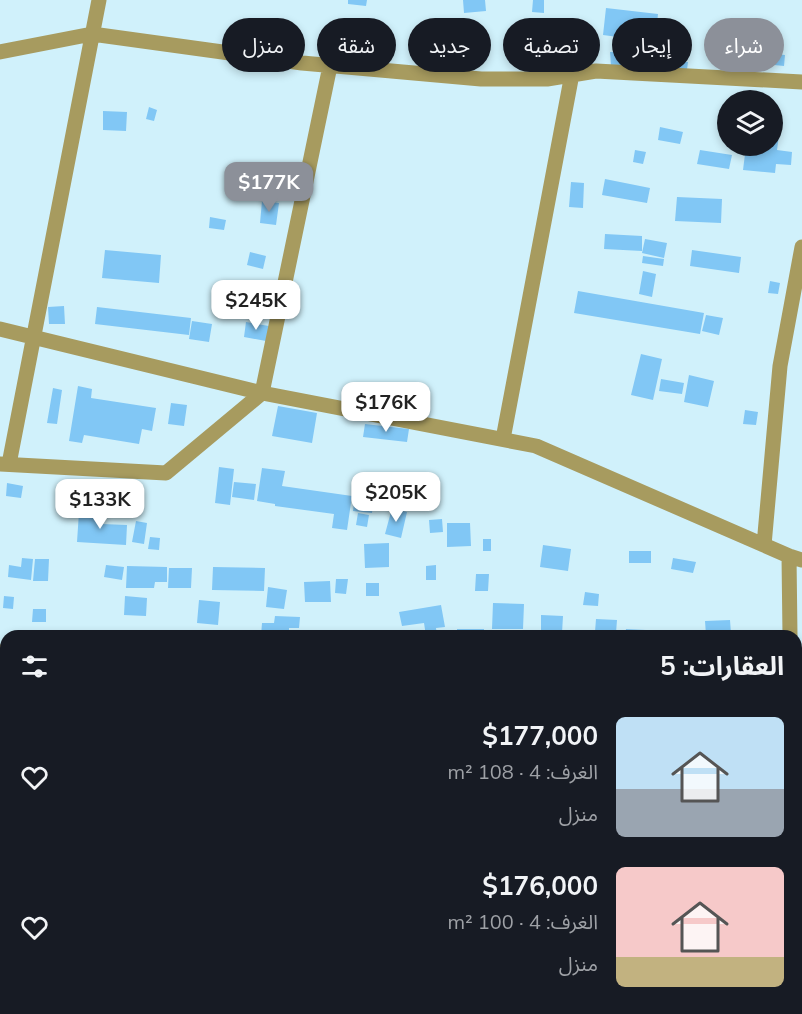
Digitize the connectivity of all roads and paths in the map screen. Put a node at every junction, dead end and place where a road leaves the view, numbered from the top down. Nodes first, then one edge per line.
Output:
1 (99, 0) edge
2 (92, 34) junction
3 (0, 52) edge
4 (317, 64) edge
5 (329, 72) edge
6 (396, 72) edge
7 (572, 74) junction
8 (802, 82) edge
9 (802, 247) edge
10 (0, 329) edge
11 (34, 336) junction
12 (262, 393) junction
13 (504, 439) junction
14 (4, 464) edge
15 (764, 545) junction
16 (795, 558) edge
17 (790, 630) edge

1 - 2 street
2 - 3 street
2 - 4 street
2 - 11 street
5 - 12 street
6 - 7 street
7 - 8 street
7 - 13 street
9 - 15 street
10 - 11 street
11 - 12 street
11 - 14 street
12 - 13 street
12 - 14 street
13 - 15 street
15 - 16 street
16 - 17 street

